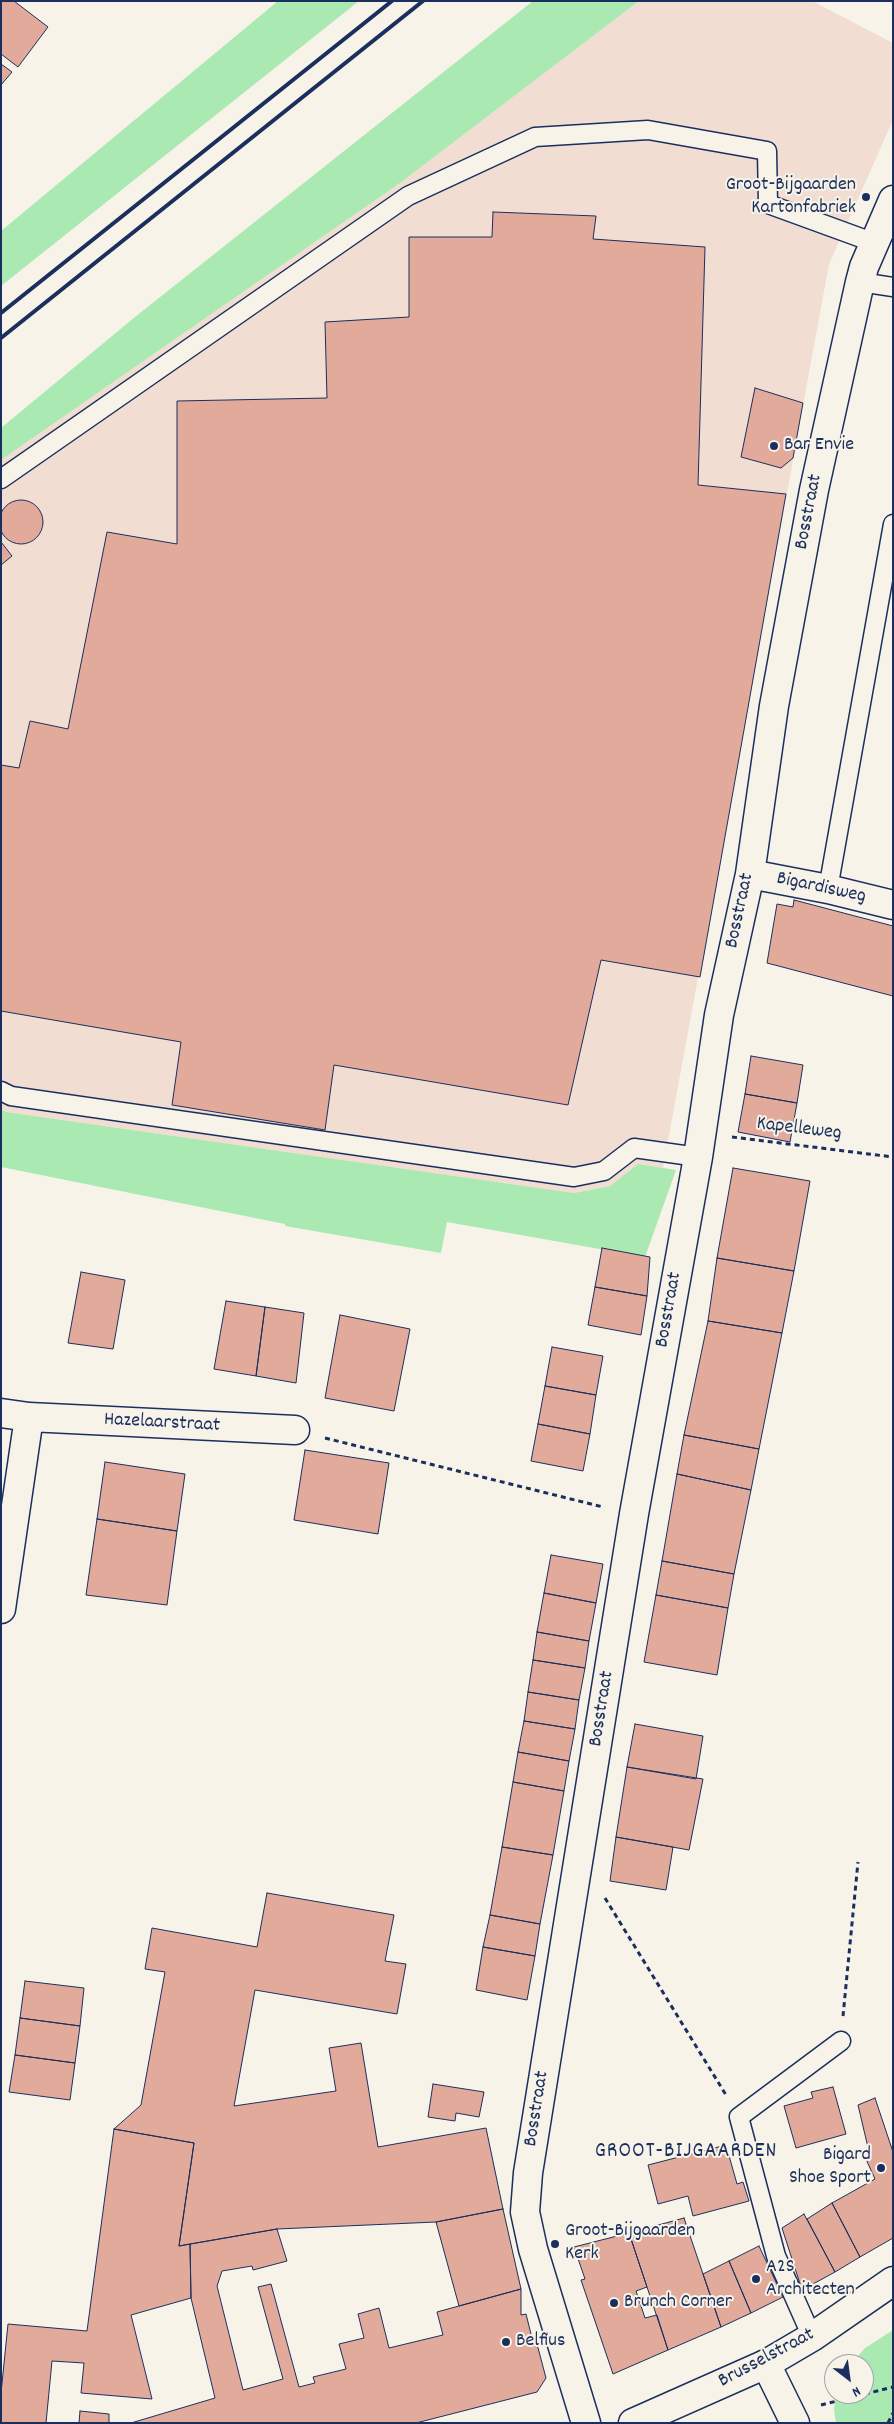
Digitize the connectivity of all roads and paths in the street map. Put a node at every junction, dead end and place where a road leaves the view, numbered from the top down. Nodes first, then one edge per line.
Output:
1 (893, 200) edge
2 (875, 243) junction
3 (860, 282) junction
4 (893, 287) edge
5 (1, 479) edge
6 (893, 524) edge
7 (750, 874) junction
8 (828, 889) junction
9 (893, 905) edge
10 (1, 1091) edge
11 (700, 1145) junction
12 (893, 1157) edge
13 (1, 1413) edge
14 (29, 1418) junction
15 (295, 1430) joint
16 (634, 1514) junction
17 (1, 1609) edge
18 (580, 1855) junction
19 (858, 1862) dead end
20 (841, 2041) joint
21 (739, 2117) junction
22 (893, 2281) edge
23 (812, 2337) junction
24 (766, 2364) junction
25 (893, 2387) edge
26 (893, 2413) edge
27 (793, 2418) edge
28 (586, 2423) edge
29 (633, 2423) edge
30 (888, 2423) edge

1 - 2 street, Bosstraat
2 - 3 street, Bosstraat
2 - 5 lane
3 - 4 lane
3 - 7 street, Bosstraat
6 - 8 lane
7 - 8 street, Bigardisweg
7 - 11 street, Bosstraat
8 - 9 street, Bigardisweg
10 - 11 lane
11 - 12 path, Kapelleweg
11 - 16 street, Bosstraat
13 - 14 street, Hazelaarstraat
14 - 15 street, Hazelaarstraat
14 - 17 street
15 - 16 path
16 - 18 street, Bosstraat
18 - 21 path
18 - 28 street, Bosstraat
19 - 20 path
20 - 21 lane
21 - 23 lane
22 - 23 street, Brusselstraat
23 - 24 street, Brusselstraat
24 - 27 street
24 - 29 street, Brusselstraat
25 - 27 path
26 - 30 path

